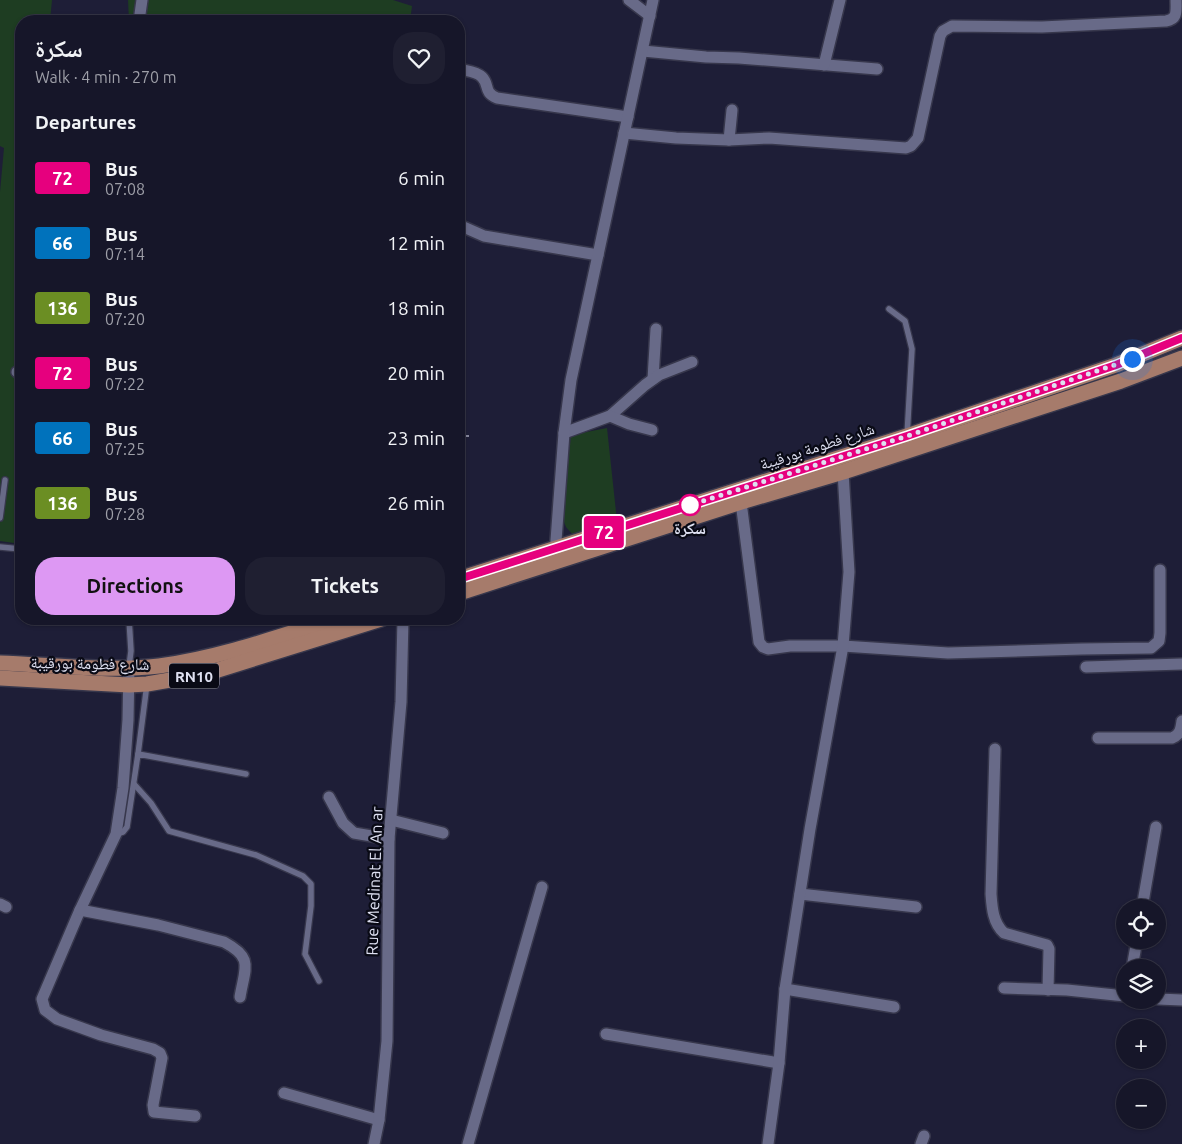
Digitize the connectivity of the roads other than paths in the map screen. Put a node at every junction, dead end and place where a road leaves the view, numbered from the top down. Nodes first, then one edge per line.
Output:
1 (142, 0) edge
2 (629, 0) edge
3 (653, 0) edge
4 (840, 0) edge
5 (1176, 0) edge
6 (140, 15) edge
7 (650, 16) junction
8 (643, 51) junction
9 (824, 65) junction
10 (877, 69) dead end
11 (465, 70) edge
12 (732, 110) dead end
13 (628, 117) junction
14 (624, 133) junction
15 (728, 140) junction
16 (465, 228) edge
17 (598, 255) junction
18 (889, 309) dead end
19 (656, 329) dead end
20 (1182, 338) edge
21 (1182, 358) edge
22 (692, 362) dead end
23 (653, 379) junction
24 (610, 416) junction
25 (652, 430) dead end
26 (564, 433) junction
27 (907, 436) junction
28 (844, 472) junction
29 (6, 480) dead end
30 (741, 502) junction
31 (0, 518) edge
32 (0, 547) edge
33 (15, 548) edge
34 (555, 555) junction
35 (1160, 570) dead end
36 (465, 578) edge
37 (465, 592) edge
38 (129, 625) edge
39 (315, 625) edge
40 (362, 625) edge
41 (403, 625) edge
42 (843, 646) junction
43 (0, 663) edge
44 (1182, 664) edge
45 (1086, 667) dead end
46 (129, 668) junction
47 (0, 678) edge
48 (129, 684) junction
49 (147, 684) junction
50 (1182, 721) edge
51 (1098, 738) dead end
52 (995, 749) dead end
53 (138, 754) junction
54 (246, 774) dead end
55 (134, 784) junction
56 (329, 797) dead end
57 (392, 820) junction
58 (1156, 827) dead end
59 (116, 834) junction
60 (443, 834) dead end
61 (390, 839) junction
62 (542, 887) dead end
63 (800, 894) junction
64 (1144, 899) edge
65 (916, 907) dead end
66 (80, 910) junction
67 (318, 980) dead end
68 (1004, 988) dead end
69 (785, 989) junction
70 (1048, 990) junction
71 (1116, 995) edge
72 (240, 997) dead end
73 (1166, 999) edge
74 (1182, 1000) edge
75 (894, 1007) dead end
76 (606, 1034) dead end
77 (779, 1063) junction
78 (284, 1094) dead end
79 (195, 1116) dead end
80 (379, 1120) junction
81 (374, 1144) edge
82 (468, 1144) edge
83 (768, 1144) edge

1 - 6 street
2 - 7 street
3 - 7 street
4 - 9 street
5 - 15 street
7 - 8 street
8 - 9 street
8 - 13 street
9 - 10 street
11 - 13 street
12 - 15 street
13 - 14 street
14 - 15 street
14 - 17 street
16 - 17 street
17 - 26 street
18 - 27 lane
19 - 23 street
20 - 27 main road, شارع فطومة بورقيبة
21 - 28 main road, شارع فطومة بورقيبة
22 - 23 street
23 - 24 street
24 - 25 street
24 - 26 street
26 - 34 street
27 - 34 main road, شارع فطومة بورقيبة
28 - 30 main road, شارع فطومة بورقيبة
28 - 42 street
29 - 31 lane
30 - 34 main road, شارع فطومة بورقيبة
30 - 42 street
32 - 33 lane
34 - 36 main road, شارع فطومة بورقيبة
34 - 37 main road, شارع فطومة بورقيبة
35 - 42 street
38 - 46 lane
39 - 46 main road, شارع فطومة بورقيبة / RN10
40 - 49 main road, شارع فطومة بورقيبة / RN10
41 - 57 street, Rue Medinat El An ar
42 - 63 street
43 - 46 main road, شارع فطومة بورقيبة / RN10
44 - 45 street
46 - 48 street
47 - 48 main road, شارع فطومة بورقيبة / RN10
48 - 49 main road, شارع فطومة بورقيبة / RN10
48 - 59 street
49 - 53 lane
50 - 51 street
52 - 70 street
53 - 54 lane
53 - 55 lane
55 - 59 lane
55 - 67 lane
56 - 61 street
57 - 60 street
57 - 61 street, Rue Medinat El An ar
58 - 64 street
59 - 66 street
61 - 80 street, Rue Medinat El An ar
62 - 82 street
63 - 65 street
63 - 69 street
66 - 72 street
66 - 79 street
68 - 70 street
69 - 75 street
69 - 77 street
70 - 71 street
73 - 74 street
76 - 77 street
77 - 83 street
78 - 80 street
80 - 81 street, Rue Medinat El An ar

